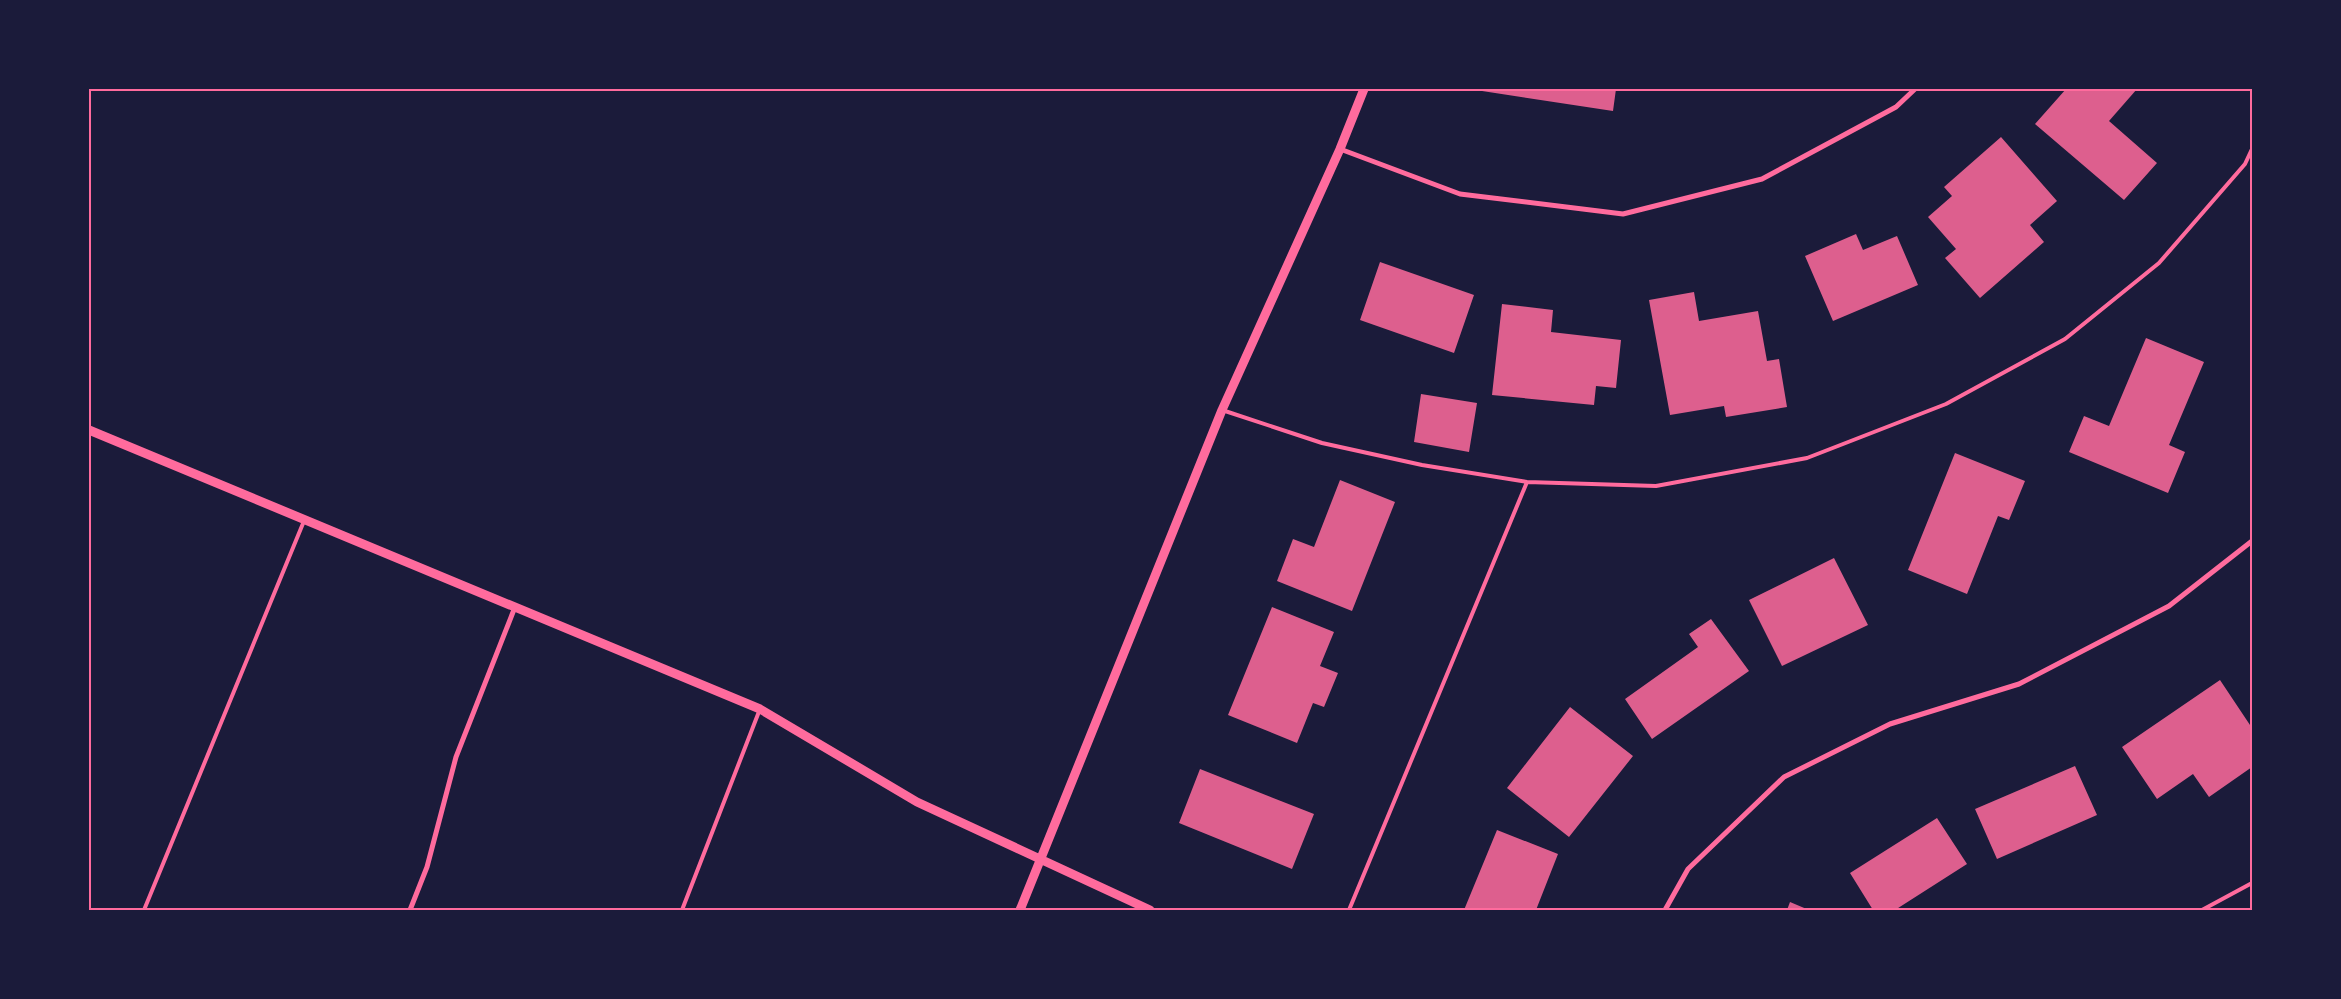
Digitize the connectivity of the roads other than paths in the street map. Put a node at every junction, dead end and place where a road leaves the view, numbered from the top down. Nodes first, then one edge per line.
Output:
1 (1364, 89) edge
2 (1915, 89) edge
3 (2252, 148) edge
4 (1340, 149) junction
5 (1222, 410) junction
6 (89, 430) edge
7 (1527, 482) junction
8 (304, 521) junction
9 (2252, 541) edge
10 (515, 606) junction
11 (760, 709) junction
12 (1041, 860) junction
13 (2252, 883) edge
14 (144, 910) edge
15 (410, 910) edge
16 (682, 910) edge
17 (1020, 910) edge
18 (1150, 910) edge
19 (1349, 910) edge
20 (1664, 910) edge
21 (2202, 910) edge

1 - 4 street
2 - 4 street
3 - 7 lane
4 - 5 street
5 - 7 lane
5 - 12 street
6 - 8 street
7 - 19 lane
8 - 10 street
8 - 14 lane
9 - 20 street
10 - 11 street
10 - 15 street
11 - 12 street
11 - 16 lane
12 - 17 street
12 - 18 street
13 - 21 lane

